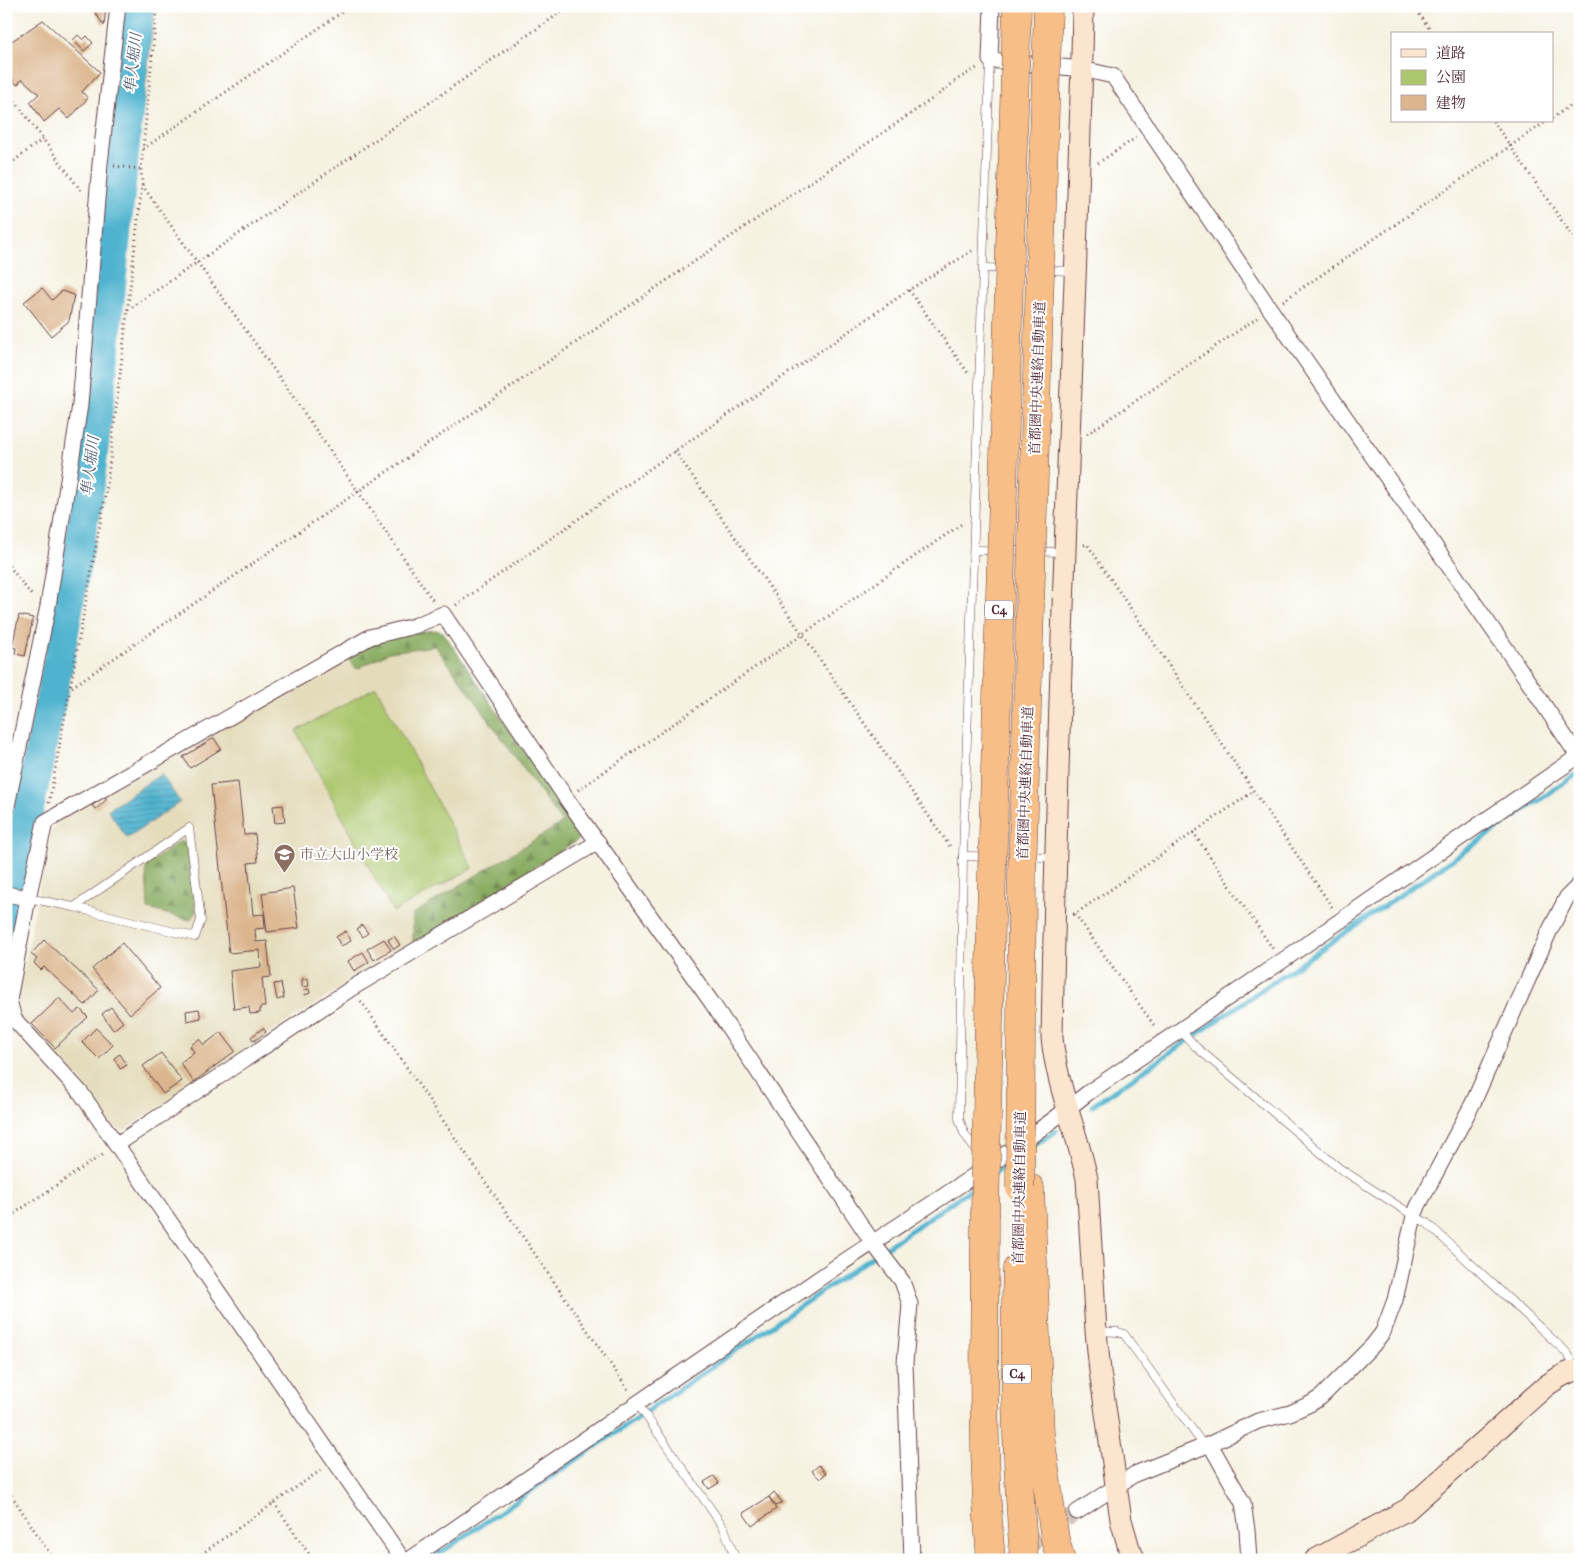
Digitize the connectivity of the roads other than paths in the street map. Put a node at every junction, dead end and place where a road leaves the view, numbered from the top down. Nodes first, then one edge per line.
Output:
1 (118, 6) edge
2 (992, 6) edge
3 (1017, 6) edge
4 (1048, 6) edge
5 (1083, 6) edge
6 (990, 60) junction
7 (1082, 69) junction
8 (984, 268) junction
9 (1076, 271) junction
10 (975, 550) junction
11 (1065, 552) junction
12 (1579, 757) edge
13 (6, 811) edge
14 (598, 842) junction
15 (964, 856) junction
16 (1055, 857) junction
17 (1580, 884) edge
18 (6, 894) edge
19 (28, 898) junction
20 (74, 907) junction
21 (1180, 1030) junction
22 (1068, 1110) junction
23 (116, 1145) junction
24 (987, 1166) junction
25 (1025, 1188) junction
26 (1414, 1216) junction
27 (873, 1242) junction
28 (1096, 1331) junction
29 (1577, 1370) edge
30 (637, 1403) junction
31 (1207, 1445) junction
32 (1115, 1487) junction
33 (1077, 1512) tunnel mouth
34 (403, 1560) edge
35 (409, 1560) edge
36 (736, 1560) edge
37 (912, 1560) edge
38 (991, 1560) edge
39 (1024, 1560) edge
40 (1061, 1560) edge
41 (1135, 1560) edge
42 (1249, 1560) edge
43 (1315, 1560) edge

1 - 13 street
2 - 6 street
3 - 38 highway, C4, bridge
4 - 25 highway, 首都圏中央連絡自動車道 / C4, bridge
5 - 7 street
6 - 7 street
6 - 8 lane
7 - 9 street
7 - 12 street
8 - 9 lane
8 - 10 lane
9 - 11 street
10 - 11 lane
10 - 15 lane
11 - 16 street
12 - 21 street
14 - 19 street
14 - 23 street
14 - 27 street
15 - 16 lane
15 - 24 lane
16 - 22 street
17 - 26 street
18 - 19 street
19 - 20 lane
19 - 23 street
20 - 20 lane
21 - 22 street
21 - 26 lane
22 - 24 street
22 - 28 street
23 - 34 street
24 - 27 street
25 - 39 highway, 首都圏中央連絡自動車道 / C4
25 - 40 highway
26 - 29 lane
26 - 31 street
27 - 30 street
27 - 37 street
28 - 31 lane
28 - 32 street
29 - 43 street
30 - 35 street
30 - 36 lane
31 - 32 street
31 - 42 street
32 - 33 street
32 - 41 street

